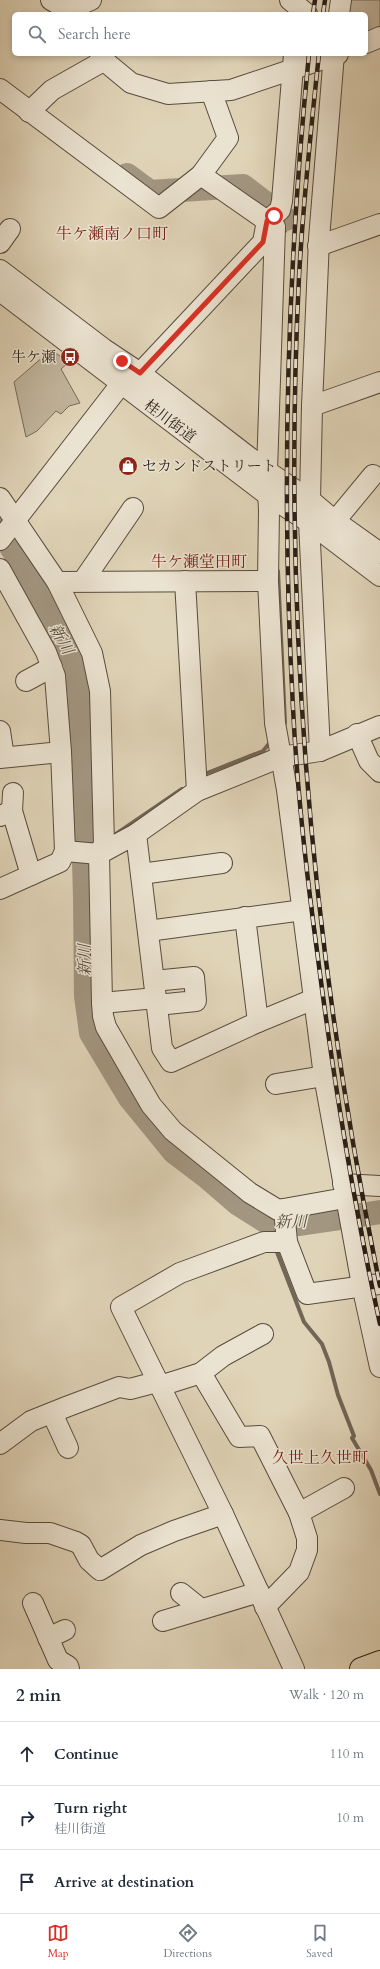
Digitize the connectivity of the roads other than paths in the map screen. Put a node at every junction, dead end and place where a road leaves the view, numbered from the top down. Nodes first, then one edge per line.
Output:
1 (91, 0) edge
2 (341, 0) edge
3 (63, 8) edge
4 (339, 12) edge
5 (380, 37) edge
6 (368, 42) edge
7 (330, 56) edge
8 (335, 56) edge
9 (103, 57) edge
10 (294, 64) edge
11 (211, 91) junction
12 (1, 92) edge
13 (30, 112) junction
14 (201, 175) junction
15 (274, 216) junction
16 (380, 224) edge
17 (318, 246) junction
18 (0, 270) edge
19 (0, 291) edge
20 (140, 373) junction
21 (380, 382) edge
22 (121, 384) junction
23 (312, 406) junction
24 (267, 471) junction
25 (373, 475) dead end
26 (269, 496) junction
27 (0, 498) edge
28 (310, 500) junction
29 (133, 508) dead end
30 (335, 521) junction
31 (309, 522) junction
32 (8, 529) edge
33 (380, 553) edge
34 (0, 569) edge
35 (380, 576) edge
36 (83, 581) junction
37 (186, 581) junction
38 (268, 581) junction
39 (57, 582) junction
40 (52, 667) junction
41 (26, 681) dead end
42 (380, 726) edge
43 (0, 731) edge
44 (357, 734) junction
45 (278, 741) junction
46 (320, 750) junction
47 (61, 752) junction
48 (2, 758) edge
49 (380, 772) edge
50 (197, 783) junction
51 (8, 806) edge
52 (136, 834) junction
53 (100, 845) junction
54 (69, 851) junction
55 (222, 863) dead end
56 (141, 874) junction
57 (31, 875) junction
58 (0, 889) edge
59 (303, 910) junction
60 (245, 917) junction
61 (148, 931) junction
62 (156, 995) junction
63 (314, 999) junction
64 (102, 1003) junction
65 (258, 1022) junction
66 (324, 1076) junction
67 (276, 1084) dead end
68 (380, 1186) edge
69 (344, 1191) junction
70 (284, 1211) junction
71 (287, 1241) junction
72 (371, 1285) edge
73 (263, 1334) dead end
74 (380, 1366) edge
75 (201, 1374) junction
76 (158, 1383) junction
77 (52, 1413) junction
78 (0, 1444) edge
79 (68, 1448) dead end
80 (344, 1488) dead end
81 (298, 1513) junction
82 (223, 1514) junction
83 (0, 1530) edge
84 (181, 1593) dead end
85 (262, 1600) junction
86 (33, 1603) dead end
87 (202, 1609) junction
88 (163, 1621) dead end
89 (380, 1662) edge
90 (69, 1669) edge
91 (294, 1669) edge
92 (361, 1669) edge

1 - 3 street
2 - 4 street
5 - 6 street
7 - 10 street
8 - 17 street
9 - 11 street
9 - 13 street
10 - 11 street
10 - 15 street
11 - 14 street
12 - 13 street
13 - 14 street
14 - 15 street
15 - 20 street
15 - 24 street
16 - 17 street
17 - 23 street
18 - 20 street, 桂川街道
19 - 22 street, 桂川街道
20 - 22 street
20 - 24 street, 桂川街道
21 - 23 street
22 - 26 street, 桂川街道
22 - 32 street
23 - 28 street
24 - 26 street
24 - 28 street, 桂川街道
25 - 30 street
26 - 31 street, 桂川街道
26 - 38 street
27 - 32 street
28 - 30 street, 桂川街道
29 - 36 street
30 - 33 street, 桂川街道
31 - 35 street, 桂川街道
31 - 46 street
32 - 39 street
34 - 40 street
36 - 37 street
36 - 39 street
37 - 38 street
37 - 50 street
38 - 45 street
39 - 53 street
40 - 41 street
40 - 47 street
42 - 44 street
43 - 48 street
44 - 46 street
44 - 49 street
45 - 46 street
45 - 50 street
45 - 59 street
47 - 48 street
47 - 54 street
50 - 52 street
51 - 57 street
52 - 53 street
52 - 56 street
53 - 54 street
53 - 64 street
54 - 57 street
55 - 56 street
56 - 61 street
57 - 58 street
59 - 60 street
59 - 63 street
60 - 61 street
60 - 65 street
61 - 62 street
62 - 64 street
62 - 65 street
63 - 65 street
63 - 66 street
64 - 70 street
66 - 67 street
66 - 69 street
68 - 69 street
69 - 70 street
69 - 72 street
70 - 71 street
71 - 72 street
71 - 76 street
72 - 74 street
73 - 75 street
75 - 76 street
75 - 81 street
76 - 77 street
76 - 82 street
77 - 78 street
77 - 79 street
80 - 81 street
81 - 85 street
82 - 83 street
82 - 85 street
84 - 87 street
85 - 87 street
85 - 91 street
86 - 90 street
87 - 88 street
89 - 92 main road

